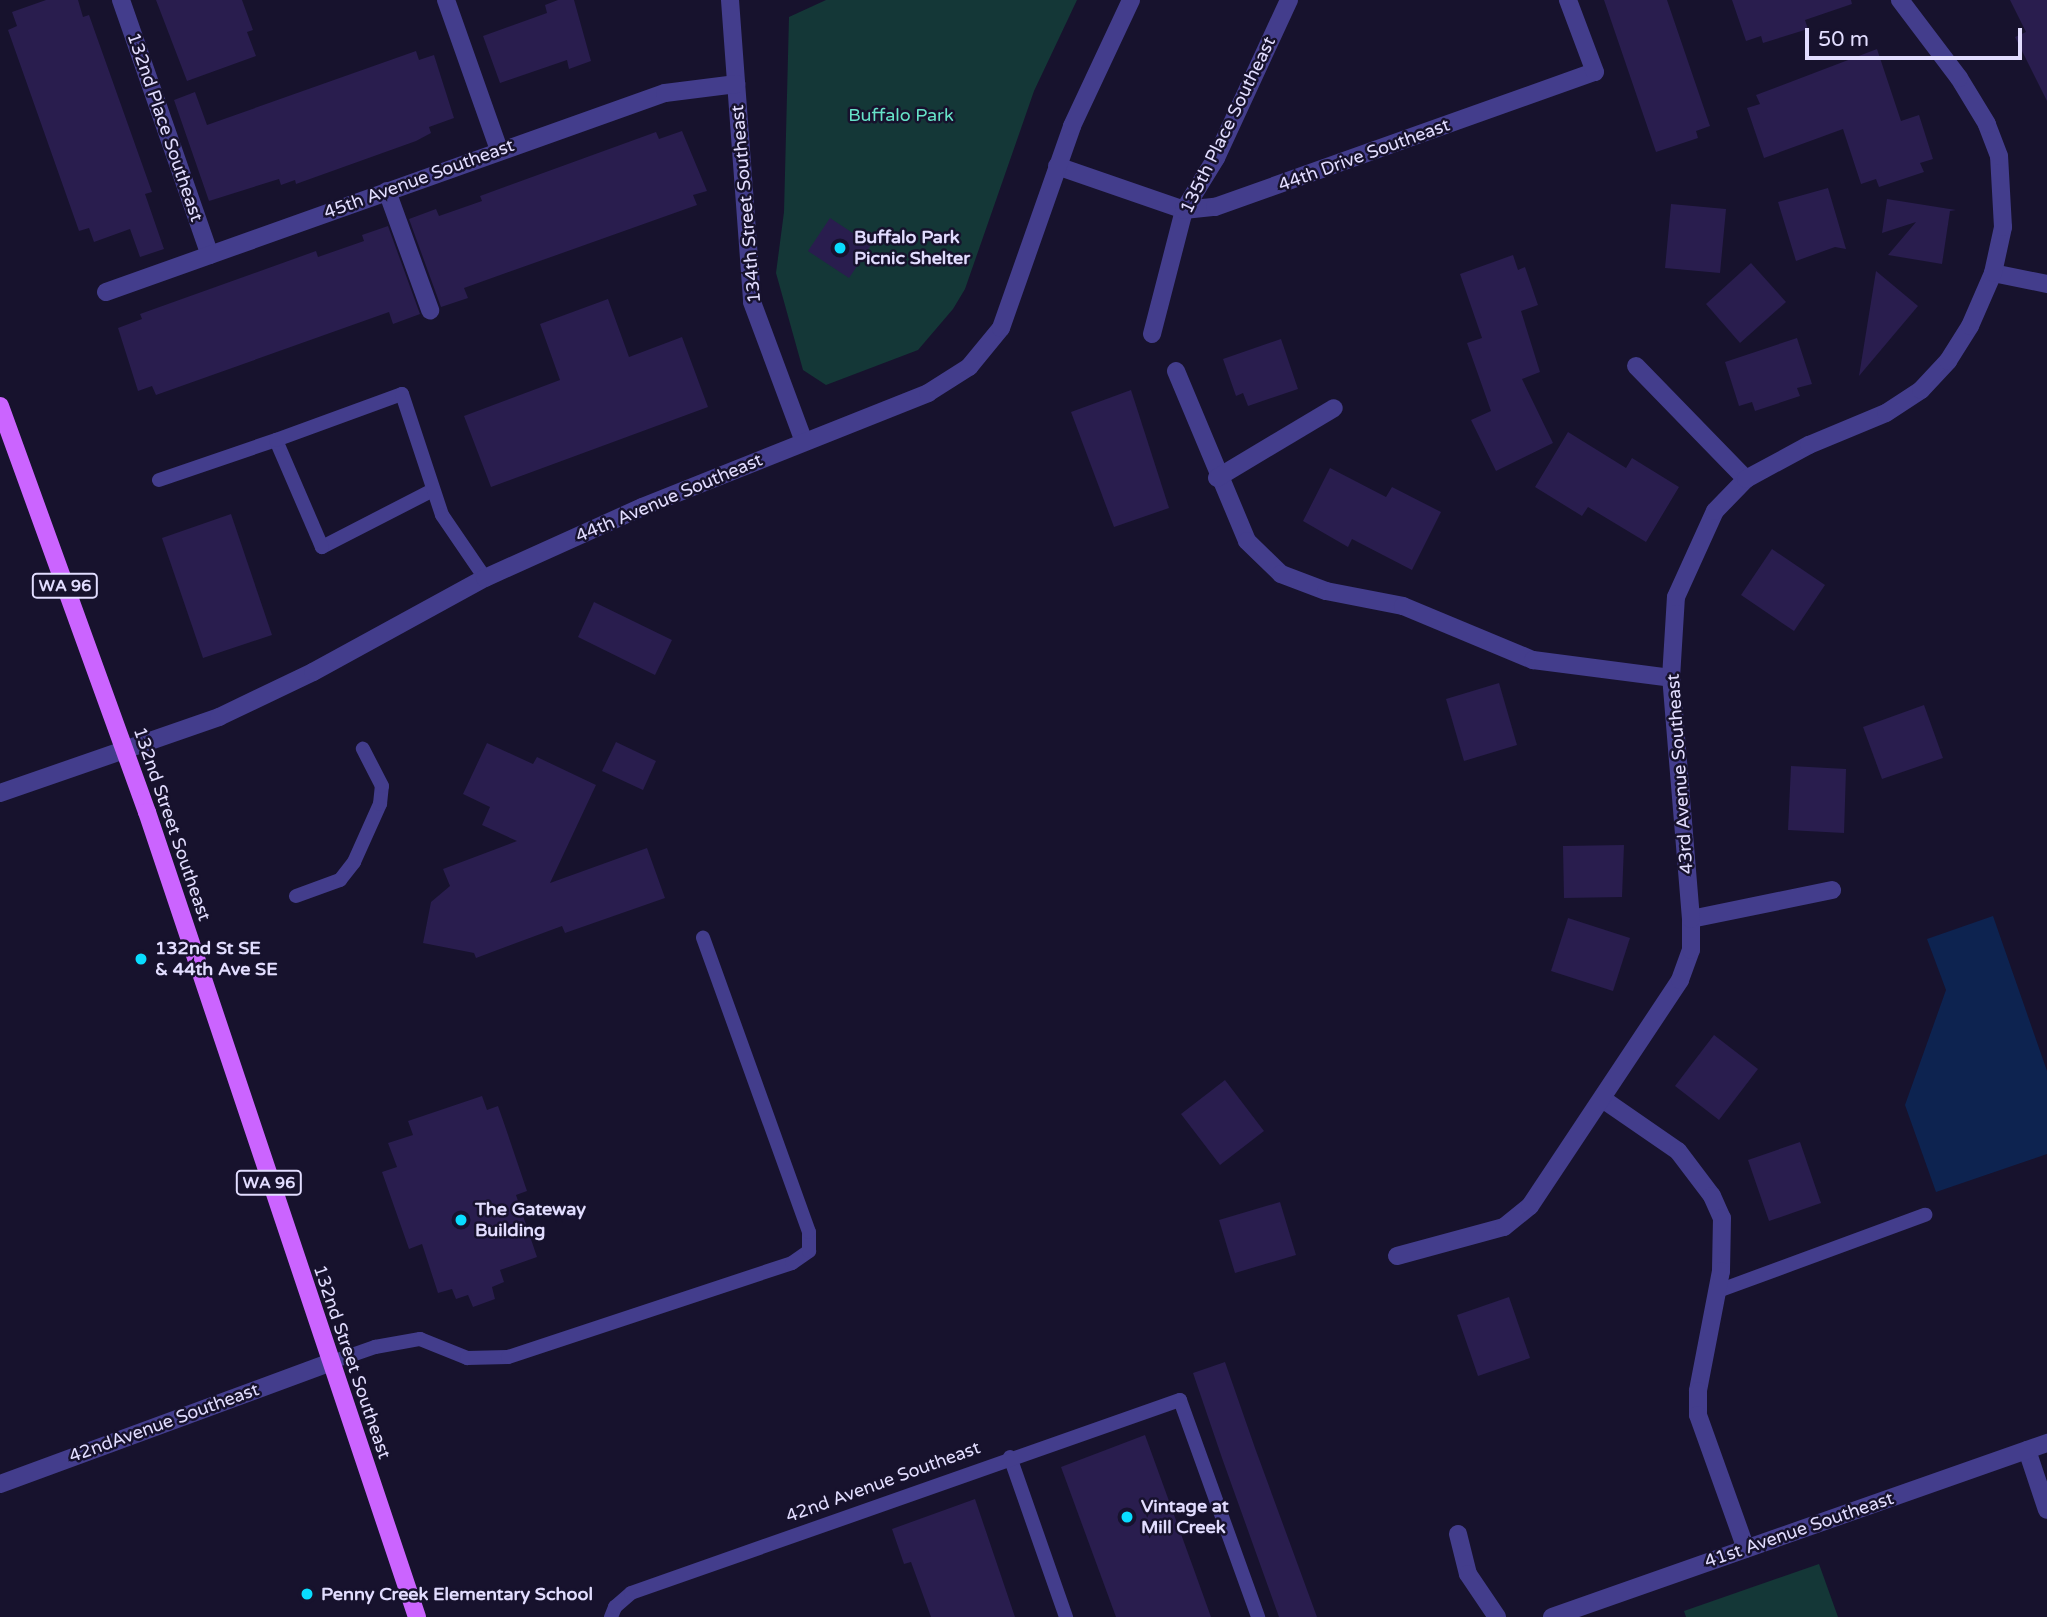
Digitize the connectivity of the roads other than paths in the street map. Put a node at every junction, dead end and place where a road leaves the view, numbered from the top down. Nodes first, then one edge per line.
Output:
1 (121, 0) edge
2 (446, 0) edge
3 (730, 0) edge
4 (1131, 0) edge
5 (1289, 0) edge
6 (1568, 0) edge
7 (1904, 1) edge
8 (736, 84) junction
9 (499, 150) junction
10 (1057, 166) junction
11 (387, 191) junction
12 (1184, 210) junction
13 (210, 255) junction
14 (1993, 273) junction
15 (2047, 284) edge
16 (106, 292) dead end
17 (430, 310) dead end
18 (1152, 334) dead end
19 (1636, 366) dead end
20 (1176, 371) dead end
21 (0, 406) edge
22 (1334, 408) dead end
23 (276, 440) junction
24 (804, 442) junction
25 (1217, 478) junction
26 (1746, 479) junction
27 (159, 480) dead end
28 (433, 490) junction
29 (485, 578) junction
30 (1671, 678) junction
31 (124, 747) junction
32 (363, 749) dead end
33 (0, 793) edge
34 (1832, 890) dead end
35 (296, 896) dead end
36 (1691, 919) junction
37 (703, 938) dead end
38 (1604, 1100) junction
39 (1924, 1215) dead end
40 (1397, 1256) dead end
41 (1717, 1291) junction
42 (329, 1363) junction
43 (2047, 1443) edge
44 (2028, 1450) junction
45 (1010, 1457) junction
46 (0, 1484) edge
47 (2047, 1510) edge
48 (1458, 1534) dead end
49 (1746, 1549) junction
50 (418, 1617) edge
51 (611, 1617) edge
52 (1066, 1617) edge
53 (1258, 1617) edge
54 (1497, 1617) edge
55 (1552, 1617) edge

1 - 13 street, 132nd Place Southeast
2 - 9 street
3 - 8 street, 134th Street Southeast
4 - 10 street, 44th Avenue Southeast
5 - 12 street, 135th Place Southeast
6 - 12 street, 44th Drive Southeast
7 - 14 street, 43rd Avenue Southeast
8 - 9 street, 45th Avenue Southeast
8 - 24 street, 134th Street Southeast
9 - 11 street, 45th Avenue Southeast
10 - 12 street, 44th Drive Southeast
10 - 24 street, 44th Avenue Southeast
11 - 13 street, 45th Avenue Southeast
11 - 17 street
12 - 18 street, 135th Place Southeast
13 - 16 street, 45th Avenue Southeast
14 - 15 street
14 - 26 street, 43rd Avenue Southeast
19 - 26 street
20 - 25 street
21 - 31 main road, 132nd Street Southeast / WA 96
22 - 25 street
23 - 27 lane
23 - 28 lane
23 - 28 lane
24 - 29 street, 44th Avenue Southeast
25 - 30 street
26 - 30 street, 43rd Avenue Southeast
28 - 29 lane
29 - 31 street, 44th Avenue Southeast
30 - 36 street, 43rd Avenue Southeast
31 - 33 street, 44th Avenue Southeast
31 - 42 main road, 132nd Street Southeast / WA 96
32 - 35 lane
34 - 36 street
36 - 38 street, 43rd Avenue Southeast
37 - 42 lane
38 - 40 street, 43rd Avenue Southeast
38 - 41 street
39 - 41 lane
41 - 49 street
42 - 46 street, 42ndAvenue Southeast
42 - 50 main road, 132nd Street Southeast / WA 96
43 - 44 street, 41st Avenue Southeast
44 - 47 street
44 - 49 street, 41st Avenue Southeast
45 - 51 lane, 42nd Avenue Southeast
45 - 52 lane
45 - 53 lane, 42nd Avenue Southeast
48 - 54 street
49 - 55 street, 41st Avenue Southeast

